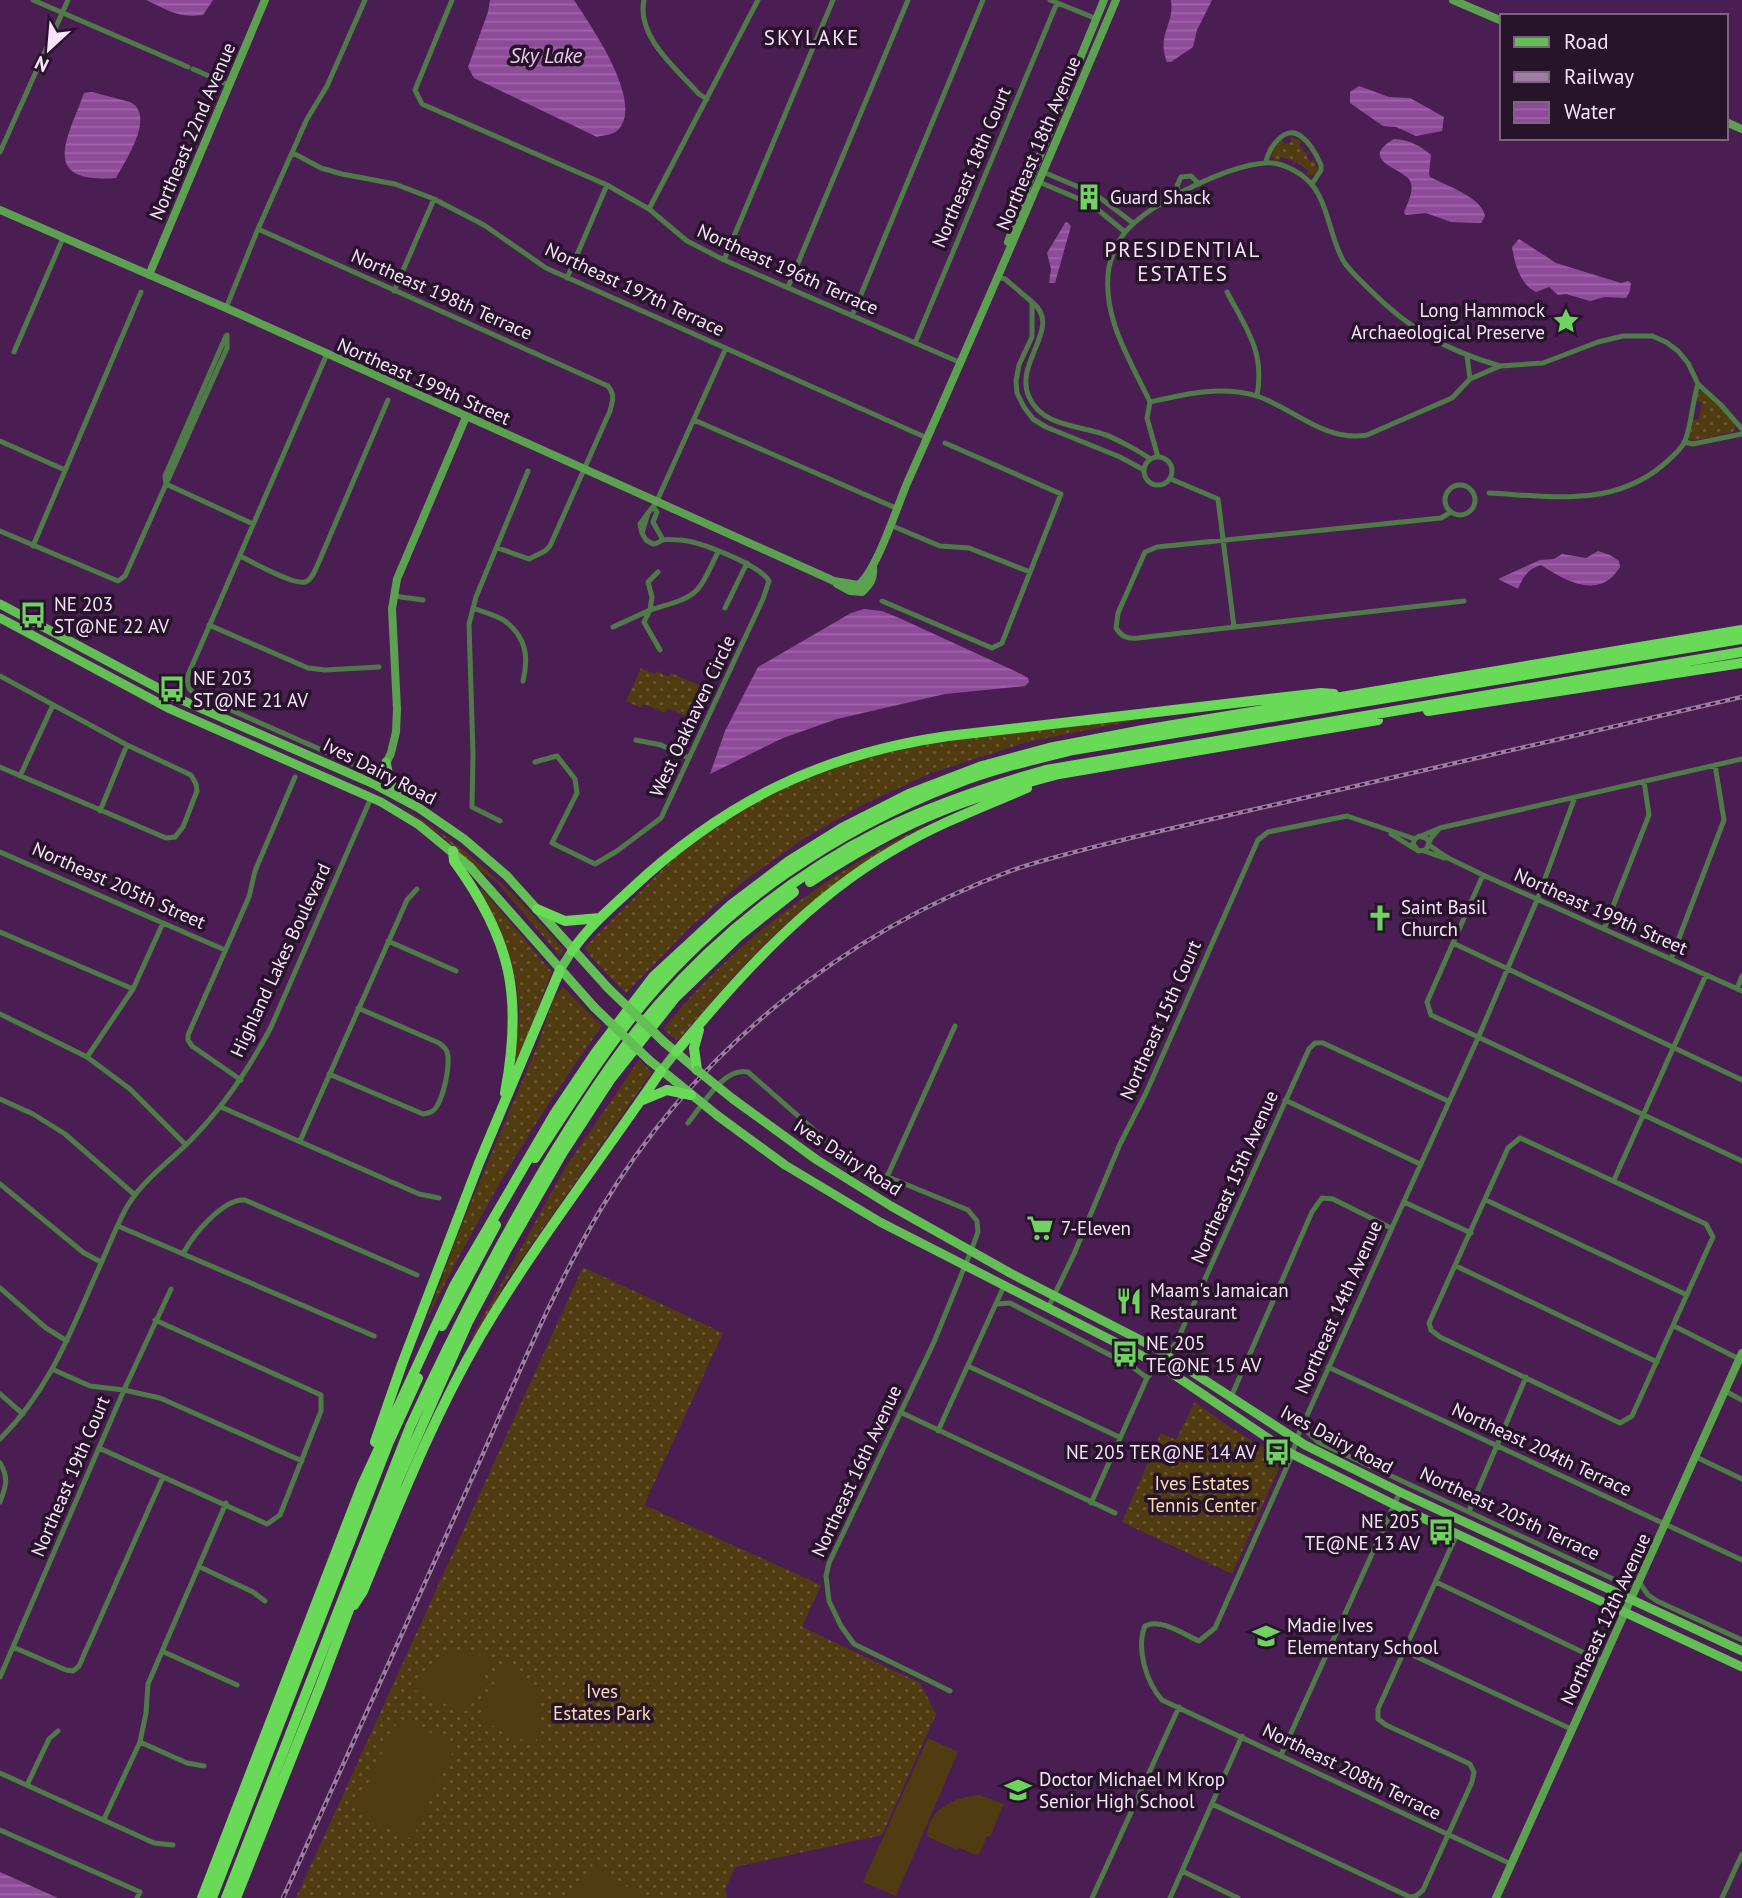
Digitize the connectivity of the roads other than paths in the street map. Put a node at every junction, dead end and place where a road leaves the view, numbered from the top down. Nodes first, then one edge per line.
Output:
1 (33, 0) edge
2 (68, 0) edge
3 (265, 0) edge
4 (365, 0) edge
5 (453, 0) edge
6 (644, 0) edge
7 (758, 0) edge
8 (833, 0) edge
9 (908, 0) edge
10 (983, 0) edge
11 (1050, 0) edge
12 (1104, 0) edge
13 (1116, 0) edge
14 (1453, 0) edge
15 (1057, 3) junction
16 (63, 13) junction
17 (1096, 18) junction
18 (1500, 21) edge
19 (1107, 22) junction
20 (229, 85) junction
21 (707, 99) junction
22 (0, 152) edge
23 (293, 153) junction
24 (1266, 162) junction
25 (1045, 172) junction
26 (1033, 174) junction
27 (1040, 183) junction
28 (1199, 184) junction
29 (1312, 184) junction
30 (607, 185) junction
31 (1179, 194) junction
32 (434, 199) junction
33 (1103, 199) junction
34 (1098, 208) junction
35 (649, 209) junction
36 (0, 210) edge
37 (1133, 223) junction
38 (258, 229) junction
39 (1125, 232) junction
40 (63, 238) junction
41 (724, 260) junction
42 (149, 275) junction
43 (997, 277) junction
44 (567, 278) junction
45 (788, 287) junction
46 (394, 291) junction
47 (141, 292) dead end
48 (1227, 292) dead end
49 (987, 298) junction
50 (1032, 302) junction
51 (226, 308) junction
52 (852, 316) junction
53 (915, 343) junction
54 (726, 348) junction
55 (14, 352) dead end
56 (327, 354) junction
57 (1467, 356) junction
58 (959, 362) junction
59 (1500, 366) junction
60 (1469, 379) junction
61 (1698, 384) junction
62 (1257, 396) junction
63 (388, 400) dead end
64 (1150, 402) junction
65 (466, 417) junction
66 (694, 420) junction
67 (1742, 432) edge
68 (927, 438) junction
69 (1111, 438) junction
70 (0, 441) edge
71 (1684, 442) junction
72 (945, 443) dead end
73 (1104, 450) junction
74 (1158, 457) junction
75 (1150, 459) junction
76 (65, 470) junction
77 (584, 470) junction
78 (1144, 470) junction
79 (528, 471) dead end
80 (1171, 479) junction
81 (166, 484) junction
82 (1489, 493) dead end
83 (655, 505) junction
84 (896, 508) junction
85 (1451, 512) junction
86 (253, 524) junction
87 (890, 525) junction
88 (0, 531) edge
89 (663, 540) junction
90 (1224, 540) junction
91 (33, 546) junction
92 (498, 548) junction
93 (718, 552) junction
94 (240, 556) junction
95 (747, 563) junction
96 (658, 572) dead end
97 (1030, 572) junction
98 (834, 581) joint
99 (394, 596) junction
100 (423, 600) dead end
101 (882, 601) dead end
102 (1464, 601) dead end
103 (0, 604) edge
104 (473, 608) junction
105 (725, 608) dead end
106 (650, 610) junction
107 (0, 618) edge
108 (209, 625) junction
109 (613, 627) dead end
110 (1234, 627) junction
111 (1742, 630) edge
112 (1742, 639) edge
113 (660, 650) dead end
114 (1742, 652) edge
115 (1742, 663) edge
116 (379, 667) dead end
117 (0, 676) edge
118 (523, 681) dead end
119 (1352, 695) junction
120 (53, 705) junction
121 (636, 740) dead end
122 (127, 745) junction
123 (689, 758) junction
124 (1742, 759) edge
125 (386, 762) junction
126 (535, 762) dead end
127 (1715, 765) junction
128 (358, 766) dead end
129 (0, 767) edge
130 (1059, 774) junction
131 (20, 776) junction
132 (295, 777) dead end
133 (1644, 781) junction
134 (376, 785) junction
135 (399, 796) junction
136 (1575, 797) junction
137 (371, 798) junction
138 (100, 811) junction
139 (1357, 818) joint
140 (500, 821) dead end
141 (1440, 828) junction
142 (1385, 830) junction
143 (1422, 836) junction
144 (1415, 839) junction
145 (1429, 844) junction
146 (1418, 850) junction
147 (453, 851) junction
148 (0, 852) edge
149 (1448, 858) junction
150 (1483, 875) junction
151 (417, 889) dead end
152 (1537, 900) junction
153 (537, 909) junction
154 (600, 918) junction
155 (163, 923) junction
156 (1604, 929) junction
157 (0, 932) edge
158 (388, 941) junction
159 (1453, 943) junction
160 (225, 950) junction
161 (572, 951) junction
162 (1671, 959) junction
163 (1506, 970) junction
164 (456, 971) dead end
165 (560, 971) junction
166 (1706, 975) junction
167 (1742, 976) edge
168 (133, 989) junction
169 (1740, 990) edge
170 (358, 1008) junction
171 (0, 1014) edge
172 (701, 1024) junction
173 (955, 1026) dead end
174 (1478, 1038) junction
175 (1673, 1048) junction
176 (676, 1052) junction
177 (88, 1057) junction
178 (693, 1068) junction
179 (661, 1071) junction
180 (329, 1074) junction
181 (241, 1080) junction
182 (1742, 1080) edge
183 (691, 1095) junction
184 (0, 1099) edge
185 (642, 1100) junction
186 (1285, 1100) junction
187 (1448, 1101) junction
188 (221, 1107) junction
189 (502, 1107) junction
190 (1644, 1115) junction
191 (688, 1123) dead end
192 (300, 1141) junction
193 (186, 1145) junction
194 (1742, 1161) edge
195 (1420, 1164) junction
196 (887, 1177) junction
197 (1614, 1180) junction
198 (0, 1184) edge
199 (135, 1195) junction
200 (439, 1198) dead end
201 (1486, 1200) junction
202 (1404, 1202) junction
203 (118, 1226) junction
204 (1391, 1228) junction
205 (1471, 1233) junction
206 (971, 1251) junction
207 (183, 1254) junction
208 (102, 1262) junction
209 (965, 1266) junction
210 (1456, 1266) junction
211 (417, 1275) dead end
212 (1004, 1286) junction
213 (0, 1288) edge
214 (171, 1289) dead end
215 (1687, 1295) junction
216 (1054, 1296) junction
217 (996, 1304) junction
218 (1048, 1308) junction
219 (155, 1320) junction
220 (1674, 1326) junction
221 (374, 1336) dead end
222 (67, 1340) junction
223 (1166, 1355) junction
224 (1741, 1356) edge
225 (1657, 1362) junction
226 (1158, 1364) junction
227 (968, 1366) junction
228 (1328, 1367) junction
229 (54, 1370) junction
230 (1526, 1377) junction
231 (1147, 1378) junction
232 (124, 1390) junction
233 (1725, 1391) junction
234 (0, 1394) edge
235 (1231, 1396) junction
236 (1742, 1400) edge
237 (900, 1412) junction
238 (23, 1414) junction
239 (1302, 1427) junction
240 (937, 1431) junction
241 (1119, 1437) junction
242 (0, 1439) edge
243 (1296, 1440) junction
244 (1497, 1445) junction
245 (99, 1448) junction
246 (1290, 1453) junction
247 (1696, 1457) junction
248 (302, 1461) junction
249 (0, 1463) edge
250 (163, 1477) junction
251 (1742, 1479) edge
252 (362, 1485) junction
253 (1401, 1492) junction
254 (0, 1502) edge
255 (226, 1503) junction
256 (1091, 1503) junction
257 (1395, 1505) junction
258 (1469, 1511) junction
259 (1115, 1513) dead end
260 (1665, 1524) junction
261 (1457, 1534) junction
262 (1742, 1560) edge
263 (200, 1567) junction
264 (1436, 1582) junction
265 (1639, 1582) junction
266 (1631, 1600) junction
267 (265, 1601) dead end
268 (1625, 1613) junction
269 (345, 1620) junction
270 (1742, 1640) edge
271 (13, 1647) junction
272 (1404, 1651) junction
273 (1742, 1651) edge
274 (164, 1652) junction
275 (1601, 1661) junction
276 (1742, 1667) edge
277 (0, 1677) edge
278 (237, 1685) dead end
279 (950, 1691) dead end
280 (1179, 1707) junction
281 (1571, 1729) junction
282 (58, 1731) dead end
283 (1242, 1736) junction
284 (140, 1742) junction
285 (1281, 1755) junction
286 (204, 1766) dead end
287 (0, 1773) edge
288 (27, 1785) junction
289 (1212, 1804) junction
290 (104, 1819) junction
291 (0, 1830) edge
292 (1448, 1835) junction
293 (173, 1845) dead end
294 (1742, 1854) edge
295 (1740, 1863) edge
296 (1511, 1864) junction
297 (1182, 1871) junction
298 (138, 1895) edge
299 (1410, 1897) edge
300 (202, 1898) edge
301 (212, 1898) edge
302 (226, 1898) edge
303 (236, 1898) edge
304 (1092, 1898) edge
305 (1170, 1898) edge
306 (1238, 1898) edge
307 (1496, 1898) edge
308 (1722, 1898) edge

1 - 16 street
2 - 16 street
3 - 20 street, Northeast 22nd Avenue
4 - 23 street
5 - 30 street, Northeast 196th Terrace
6 - 21 street
7 - 21 street
8 - 41 street
9 - 45 street
10 - 52 street
11 - 15 street
12 - 17 street, Northeast 18th Avenue
13 - 19 street, Northeast 18th Avenue
14 - 18 street
15 - 17 street
15 - 53 street, Northeast 18th Court
16 - 20 street
16 - 22 street
17 - 19 street
17 - 26 street, Northeast 18th Avenue
19 - 25 street, Northeast 18th Avenue
20 - 42 street, Northeast 22nd Avenue
21 - 35 street
23 - 32 street, Northeast 197th Terrace
23 - 38 street
24 - 28 street
24 - 29 street
24 - 29 street
25 - 26 street
25 - 27 street, Northeast 18th Avenue
25 - 33 street
26 - 27 street
26 - 49 street, Northeast 18th Avenue
27 - 34 street
27 - 43 street, Northeast 18th Avenue
28 - 31 street
28 - 31 street
29 - 57 street
30 - 35 street, Northeast 196th Terrace
30 - 44 street
31 - 37 street
32 - 44 street, Northeast 197th Terrace
32 - 46 street
33 - 34 street
33 - 37 street
34 - 39 street
35 - 41 street, Northeast 196th Terrace
36 - 40 street, Northeast 199th Street
37 - 39 street
38 - 46 street, Northeast 198th Terrace
38 - 51 street
39 - 64 street
40 - 42 street, Northeast 199th Street
40 - 55 street
41 - 45 street, Northeast 196th Terrace
42 - 51 street, Northeast 199th Street
43 - 49 street, Northeast 18th Avenue
43 - 50 street
44 - 54 street, Northeast 197th Terrace
45 - 52 street, Northeast 196th Terrace
46 - 77 street, Northeast 198th Terrace
47 - 76 street
48 - 62 street
49 - 58 street, Northeast 18th Avenue
50 - 69 street
50 - 73 street
51 - 56 street, Northeast 199th Street
52 - 53 street, Northeast 196th Terrace
53 - 58 street, Northeast 196th Terrace
54 - 66 street
54 - 68 street, Northeast 197th Terrace
56 - 65 street, Northeast 199th Street
56 - 86 street
57 - 59 street
57 - 60 street
58 - 68 street, Northeast 18th Avenue
59 - 60 street
59 - 61 street
60 - 62 street
61 - 67 street
61 - 71 street
62 - 64 street
63 - 94 street
64 - 74 street
65 - 77 street, Northeast 199th Street
65 - 99 street
66 - 83 street
66 - 84 street
67 - 71 street
68 - 84 street, Northeast 18th Avenue
69 - 73 street
69 - 75 street
70 - 76 street
71 - 82 street
72 - 97 street
73 - 78 street
74 - 75 street
74 - 80 street
75 - 78 street
76 - 91 street
77 - 83 street, Northeast 199th Street
77 - 92 street
78 - 80 street
79 - 92 street
80 - 90 street
81 - 81 street
81 - 86 street
81 - 91 street
83 - 89 street
83 - 89 street, West Oakhaven Circle
83 - 98 street, Northeast 199th Street
84 - 87 street, Northeast 18th Avenue
85 - 85 street
85 - 90 street
86 - 94 street
87 - 97 street
87 - 98 street, Northeast 18th Avenue
88 - 91 street
89 - 93 street, West Oakhaven Circle
90 - 110 street
90 - 110 street
92 - 104 street
93 - 95 street, West Oakhaven Circle
93 - 106 street
94 - 108 street
95 - 105 street
95 - 123 street, West Oakhaven Circle
96 - 106 street
97 - 101 street
99 - 100 street
99 - 125 street
102 - 110 street
103 - 134 main road, Ives Dairy Road
104 - 118 street
104 - 140 street
106 - 109 street
106 - 113 street
107 - 137 main road, Ives Dairy Road
108 - 116 street
108 - 128 street
111 - 119 highway
112 - 301 highway
114 - 302 highway
115 - 130 highway
117 - 120 street
119 - 154 highway
119 - 252 highway
120 - 122 street
120 - 131 street
121 - 123 street
122 - 138 street
122 - 138 street
123 - 126 street, West Oakhaven Circle
124 - 127 street
125 - 134 street
125 - 135 main road
127 - 133 street
127 - 162 street
129 - 131 street
130 - 172 highway
130 - 269 highway
131 - 138 street
132 - 160 street
133 - 136 street
133 - 156 street
134 - 135 main road, Ives Dairy Road
134 - 137 main road
135 - 153 main road, Ives Dairy Road
136 - 141 street
136 - 152 street, Northeast 14th Avenue
137 - 147 main road, Ives Dairy Road
137 - 181 street, Highland Lakes Boulevard
139 - 142 street, Northeast 199th Street
139 - 216 street, Northeast 15th Court
141 - 143 street
141 - 145 street
142 - 144 street, Northeast 199th Street
142 - 146 street, Northeast 199th Street
143 - 144 street
143 - 145 street
144 - 146 street
145 - 146 street
145 - 149 street, Northeast 199th Street
146 - 149 street, Northeast 199th Street
147 - 165 main road, Ives Dairy Road
147 - 189 highway
148 - 155 street, Northeast 205th Street
149 - 150 street, Northeast 199th Street
150 - 152 street, Northeast 199th Street
150 - 159 street
151 - 158 street
152 - 156 street, Northeast 199th Street
152 - 163 street, Northeast 14th Avenue
153 - 154 highway
153 - 161 main road, Ives Dairy Road
154 - 161 highway
155 - 160 street, Northeast 205th Street
155 - 168 street
156 - 162 street, Northeast 199th Street
157 - 168 street
158 - 164 street
158 - 170 street
159 - 163 street
159 - 174 street
160 - 181 street
161 - 165 main road
161 - 176 main road, Ives Dairy Road, bridge
162 - 166 street, Northeast 199th Street
163 - 174 street, Northeast 14th Avenue
163 - 175 street
165 - 179 main road, Ives Dairy Road, bridge
165 - 189 highway
166 - 169 street, Northeast 199th Street
166 - 175 street
167 - 169 street
168 - 177 street
170 - 180 street
170 - 180 street
171 - 177 street
172 - 176 highway
172 - 178 highway
173 - 196 street
174 - 187 street, Northeast 14th Avenue
174 - 190 street
175 - 182 street
175 - 190 street
176 - 178 main road, Ives Dairy Road
176 - 179 main road
177 - 193 street
178 - 206 main road, Ives Dairy Road, bridge
179 - 183 main road, Ives Dairy Road, bridge
179 - 185 highway
180 - 192 street
181 - 188 street, Highland Lakes Boulevard
183 - 185 highway, bridge
183 - 209 main road, Ives Dairy Road, bridge
184 - 199 street
185 - 269 highway
186 - 187 street, Northeast 15th Avenue
186 - 195 street
186 - 223 street, Northeast 15th Avenue
187 - 195 street, Northeast 14th Avenue
188 - 192 street
188 - 193 street, Highland Lakes Boulevard
189 - 252 highway
190 - 194 street
190 - 197 street
191 - 196 street
192 - 200 street
193 - 199 street, Highland Lakes Boulevard
195 - 202 street, Northeast 14th Avenue
196 - 206 street
197 - 201 street
197 - 215 street
198 - 208 street
199 - 203 street, Highland Lakes Boulevard
201 - 205 street
201 - 215 street
202 - 204 street, Northeast 14th Avenue
202 - 205 street
203 - 207 street
203 - 208 street, Highland Lakes Boulevard
204 - 228 street, Northeast 14th Avenue
204 - 235 street
205 - 210 street
206 - 209 street, Northeast 16th Avenue
206 - 216 main road, Ives Dairy Road
207 - 211 street
207 - 221 street
208 - 222 street, Highland Lakes Boulevard
209 - 212 main road, Ives Dairy Road
209 - 237 street, Northeast 16th Avenue
210 - 225 street
210 - 230 street
212 - 217 street
212 - 218 main road, Ives Dairy Road
213 - 222 street
214 - 219 street, Northeast 19th Court
215 - 220 street
216 - 218 street, Northeast 15th Court
216 - 223 main road, Ives Dairy Road
217 - 227 street
217 - 231 street
218 - 226 main road, Ives Dairy Road
219 - 232 street, Northeast 19th Court
219 - 248 street
220 - 224 street
220 - 225 street
222 - 229 street, Highland Lakes Boulevard
223 - 226 street, Northeast 15th Avenue
223 - 235 main road, Ives Dairy Road
224 - 233 street, Northeast 12th Avenue
225 - 230 street
226 - 231 street, Northeast 15th Avenue
226 - 246 main road, Ives Dairy Road
227 - 240 street
227 - 241 street
228 - 239 street, Northeast 14th Avenue
228 - 244 street, Northeast 204th Terrace
229 - 232 street
229 - 238 street, Highland Lakes Boulevard
230 - 244 street
231 - 241 street, Northeast 15th Avenue
232 - 245 street, Northeast 19th Court
232 - 248 street
233 - 236 street
233 - 247 street, Northeast 12th Avenue
234 - 238 street
235 - 243 main road, Ives Dairy Road
237 - 240 street
237 - 279 street, Northeast 16th Avenue
238 - 242 street, Highland Lakes Boulevard
239 - 243 street, Northeast 14th Avenue
239 - 258 street, Northeast 205th Terrace
240 - 256 street
241 - 256 street, Northeast 15th Avenue
243 - 246 street, Northeast 14th Avenue
243 - 253 main road, Ives Dairy Road
244 - 258 street
244 - 260 street, Northeast 204th Terrace
245 - 250 street
245 - 271 street, Northeast 19th Court
246 - 257 main road, Ives Dairy Road
246 - 280 street, Northeast 14th Avenue
247 - 251 street
247 - 260 street, Northeast 12th Avenue
248 - 255 street
249 - 254 street
250 - 255 street
250 - 271 street
252 - 300 highway
253 - 257 street
253 - 266 main road, Ives Dairy Road
255 - 263 street
256 - 259 street
257 - 261 main road, Ives Dairy Road
257 - 285 street
258 - 265 street, Northeast 205th Terrace
260 - 262 street, Northeast 204th Terrace
260 - 265 street, Northeast 12th Avenue
261 - 264 street
261 - 268 main road, Ives Dairy Road
263 - 267 street
263 - 274 street
264 - 272 street
264 - 275 street
265 - 266 street, Northeast 12th Avenue
265 - 270 street
266 - 268 street, Northeast 12th Avenue
266 - 273 main road, Ives Dairy Road
268 - 275 street, Northeast 12th Avenue
268 - 276 main road, Ives Dairy Road
269 - 303 highway
271 - 277 street, Northeast 19th Court
272 - 281 street
272 - 292 street
274 - 278 street
274 - 284 street
275 - 281 street, Northeast 12th Avenue
280 - 283 street, Northeast 208th Terrace
280 - 304 street
281 - 296 street, Northeast 12th Avenue
282 - 288 street
283 - 285 street, Northeast 208th Terrace
283 - 289 street
284 - 286 street
284 - 290 street
285 - 292 street, Northeast 208th Terrace
287 - 288 street
288 - 290 street
289 - 297 street
289 - 299 street
290 - 293 street
291 - 298 street
292 - 296 street, Northeast 208th Terrace
292 - 299 street
294 - 295 street
295 - 308 street
296 - 307 street, Northeast 12th Avenue
297 - 305 street
297 - 306 street

